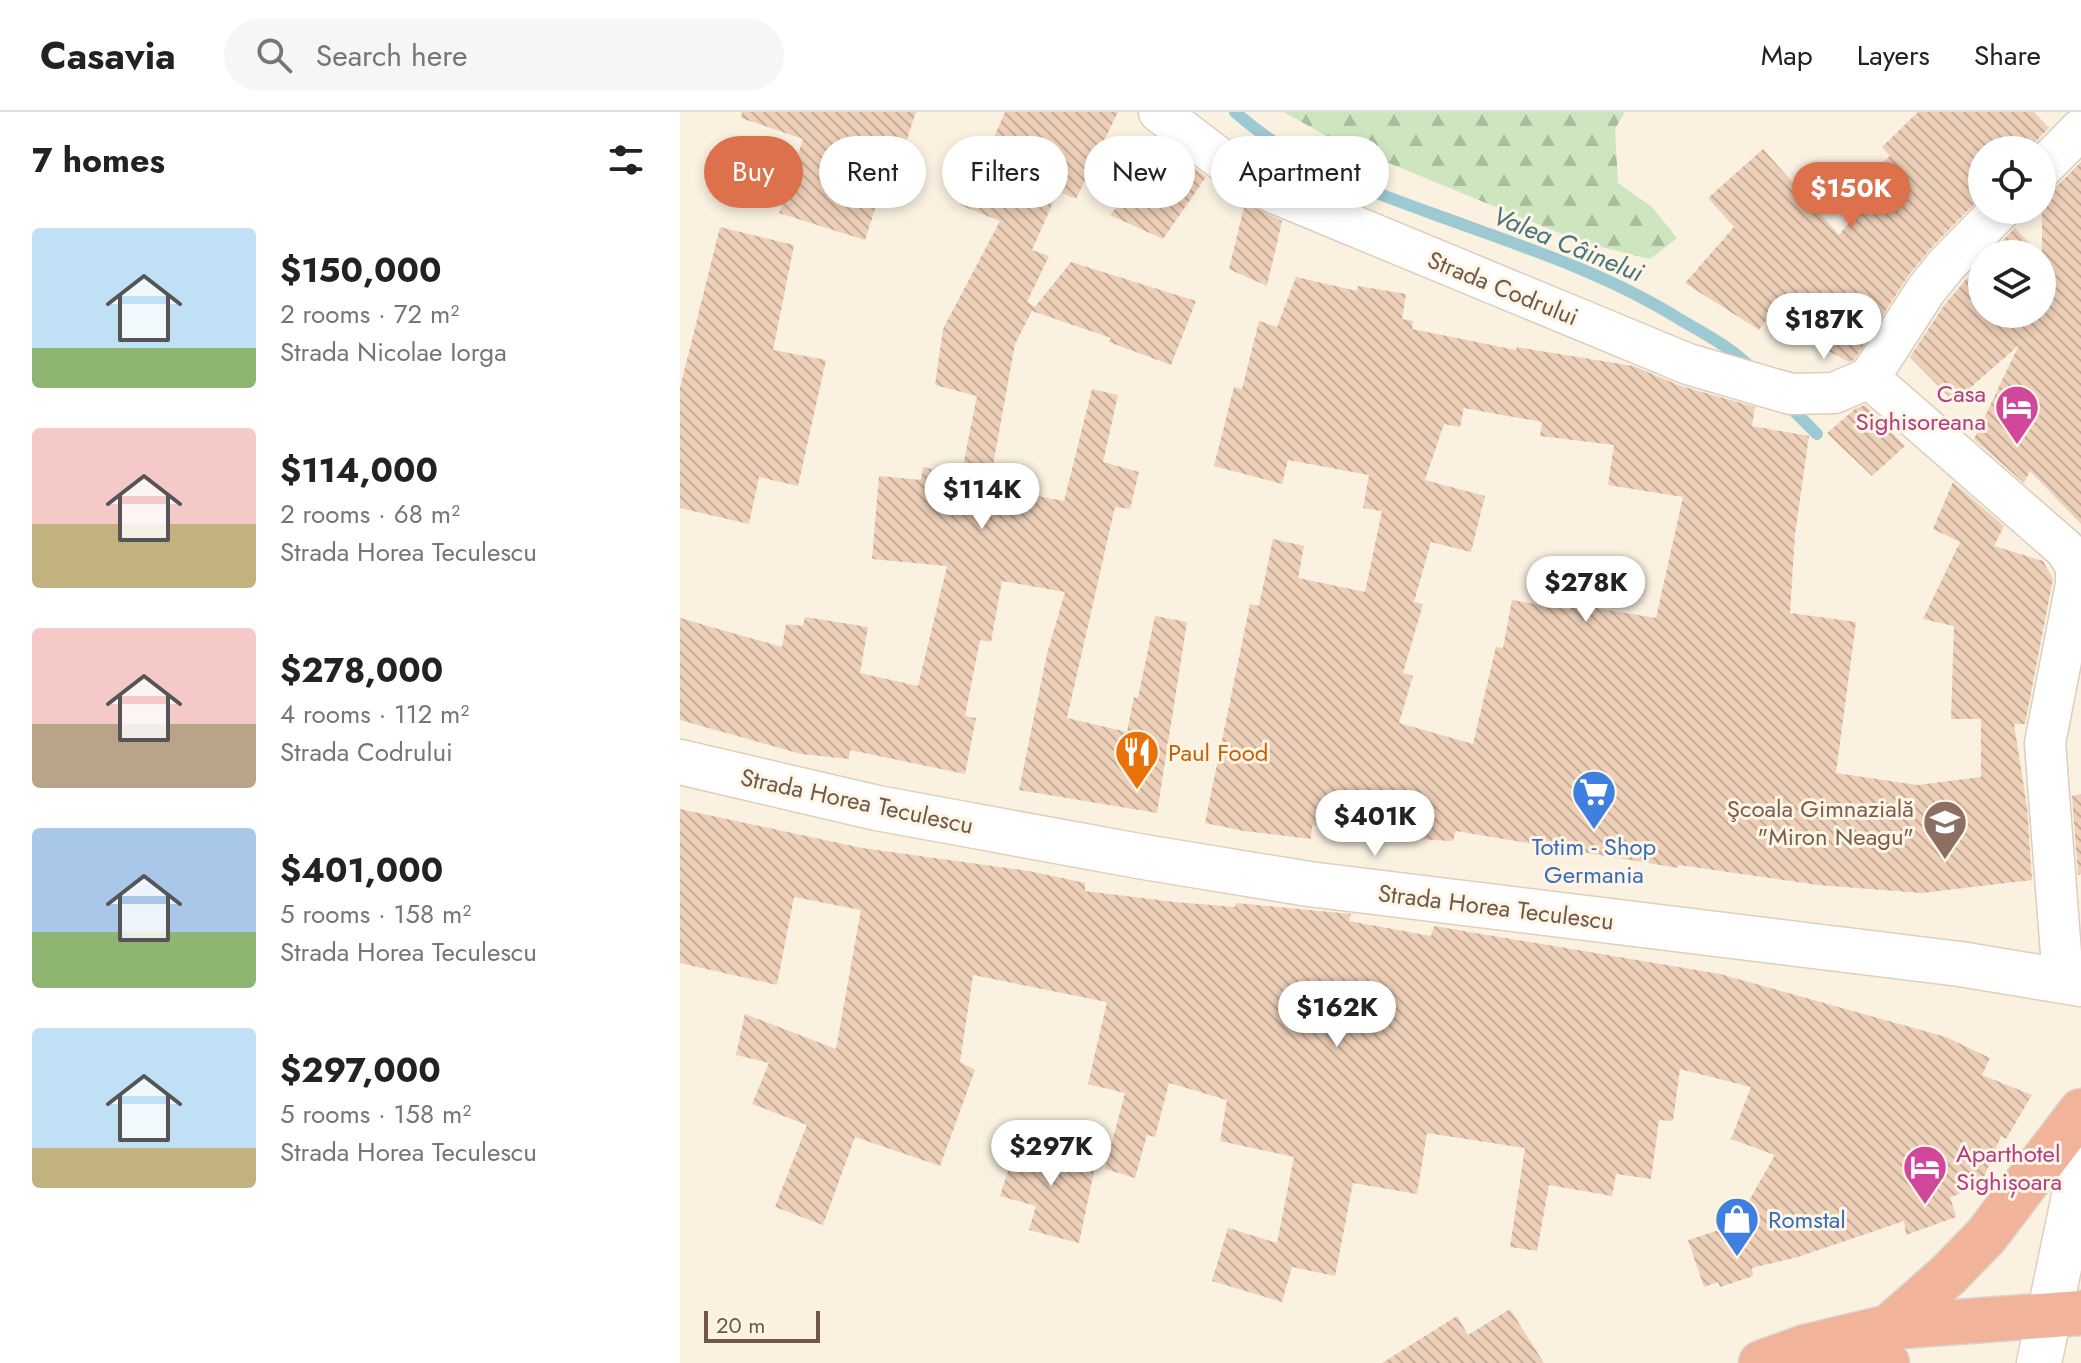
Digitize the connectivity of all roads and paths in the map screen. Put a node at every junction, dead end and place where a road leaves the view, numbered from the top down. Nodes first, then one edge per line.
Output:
1 (1159, 112) edge
2 (2081, 129) edge
3 (2056, 154) edge
4 (1987, 224) edge
5 (1869, 378) junction
6 (680, 762) edge
7 (2072, 982) edge
8 (2081, 1111) edge
9 (2081, 1163) edge
10 (2066, 1314) edge
11 (1888, 1345) edge
12 (1761, 1363) edge
13 (2039, 1363) edge

1 - 5 street, Strada Codrului
2 - 3 street
4 - 5 street
5 - 7 street
6 - 7 street, Strada Horea Teculescu
8 - 11 highway
9 - 10 street
10 - 11 highway
10 - 13 street
11 - 12 highway

